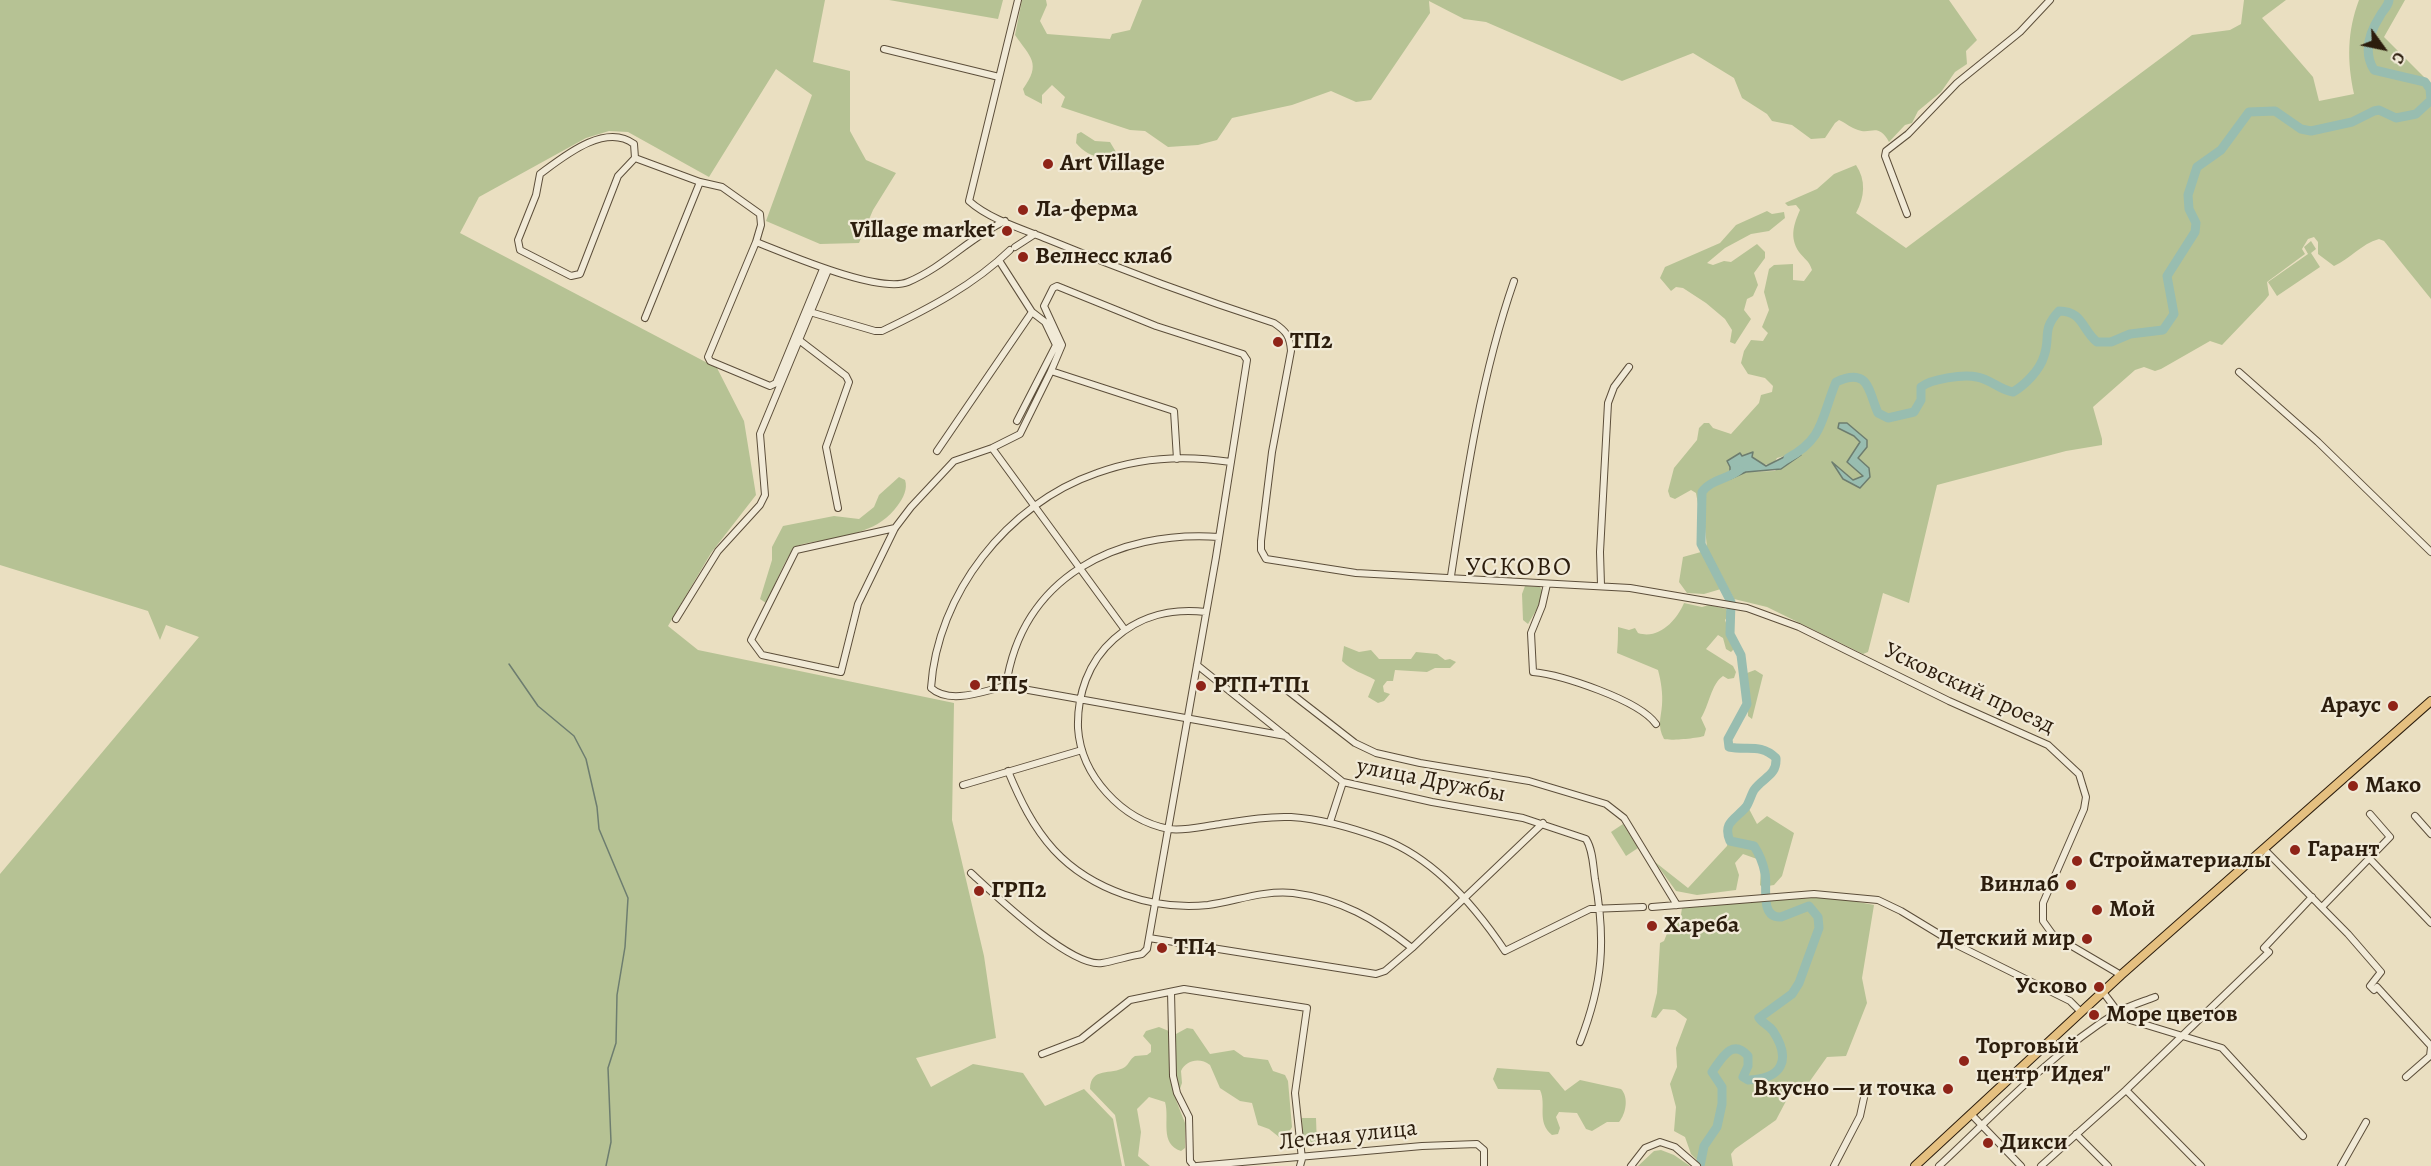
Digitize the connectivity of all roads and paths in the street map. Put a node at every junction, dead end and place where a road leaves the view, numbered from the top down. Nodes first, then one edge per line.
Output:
1 (1018, 0) edge
2 (2050, 0) edge
3 (884, 50) dead end
4 (999, 77) junction
5 (635, 159) junction
6 (700, 182) junction
7 (1907, 214) dead end
8 (1005, 221) junction
9 (1035, 234) junction
10 (756, 242) junction
11 (1000, 262) junction
12 (825, 269) junction
13 (1514, 281) dead end
14 (810, 312) junction
15 (1032, 312) junction
16 (645, 318) dead end
17 (799, 340) junction
18 (1629, 367) dead end
19 (1052, 371) junction
20 (2239, 372) dead end
21 (1017, 421) dead end
22 (992, 448) junction
23 (937, 451) dead end
24 (1177, 459) junction
25 (1231, 462) junction
26 (838, 508) dead end
27 (1034, 508) junction
28 (895, 528) junction
29 (1219, 537) junction
30 (2431, 552) edge
31 (1081, 567) junction
32 (1451, 576) junction
33 (1547, 584) junction
34 (1601, 585) junction
35 (1206, 612) junction
36 (676, 619) dead end
37 (1125, 630) junction
38 (1197, 665) junction
39 (1006, 686) junction
40 (1288, 691) dead end
41 (1080, 699) junction
42 (2431, 701) edge
43 (1188, 718) junction
44 (1656, 724) dead end
45 (1286, 736) junction
46 (1082, 750) junction
47 (1008, 771) junction
48 (1343, 783) junction
49 (963, 785) dead end
50 (2370, 814) dead end
51 (2415, 816) dead end
52 (1330, 822) junction
53 (1543, 823) junction
54 (1170, 829) junction
55 (2431, 834) edge
56 (2264, 849) junction
57 (2369, 858) junction
58 (971, 873) dead end
59 (2312, 897) junction
60 (1465, 899) junction
61 (1155, 903) junction
62 (1677, 905) junction
63 (1652, 906) dead end
64 (1600, 907) junction
65 (1643, 907) dead end
66 (2322, 907) junction
67 (2431, 923) edge
68 (1149, 938) junction
69 (1412, 948) junction
70 (2121, 975) junction
71 (1171, 992) junction
72 (2103, 992) junction
73 (2155, 997) dead end
74 (2082, 1012) junction
75 (2118, 1012) junction
76 (2183, 1036) junction
77 (1580, 1042) dead end
78 (2431, 1046) edge
79 (1042, 1054) dead end
80 (2406, 1077) dead end
81 (2126, 1090) junction
82 (1865, 1093) dead end
83 (1971, 1114) junction
84 (2366, 1122) dead end
85 (1982, 1126) junction
86 (2076, 1134) junction
87 (2303, 1136) dead end
88 (1301, 1162) edge
89 (1696, 1165) edge
90 (1196, 1166) edge
91 (1484, 1166) edge
92 (1631, 1166) edge
93 (1834, 1166) edge
94 (1915, 1166) edge
95 (1939, 1166) edge
96 (2020, 1166) edge
97 (2042, 1166) edge
98 (2108, 1166) edge
99 (2201, 1166) edge
100 (2341, 1166) edge

1 - 4 street
2 - 7 street
3 - 4 street
4 - 8 street
5 - 5 street
5 - 6 street
6 - 10 street
6 - 16 street
8 - 9 street
8 - 12 street
9 - 11 street
9 - 32 street, Усковский проезд
10 - 12 street
10 - 12 street
11 - 14 street
11 - 15 street
12 - 14 street
13 - 32 street
14 - 17 street
15 - 21 street
15 - 23 street
17 - 26 street
17 - 36 street
18 - 34 street
19 - 22 street
19 - 24 street
19 - 25 street
20 - 30 street
22 - 27 street
22 - 28 street
24 - 25 street
24 - 27 street
25 - 29 street
27 - 31 street
27 - 39 street
28 - 28 street
29 - 31 street
29 - 35 street
31 - 37 street
31 - 39 street
32 - 33 street, Усковский проезд
33 - 34 street, Усковский проезд
33 - 44 street
34 - 70 street, Усковский проезд
35 - 37 street
35 - 38 street
37 - 41 street
38 - 43 street
38 - 45 street, улица Дружбы
39 - 41 street
40 - 62 street
41 - 43 street
41 - 46 street
42 - 56 main road
43 - 45 street
43 - 54 street
45 - 48 street, улица Дружбы
46 - 47 street
46 - 54 street
47 - 49 street
47 - 61 street
48 - 52 street
48 - 53 street, улица Дружбы
50 - 57 street
51 - 55 street
52 - 54 street
52 - 60 street
53 - 60 street
53 - 64 street, улица Дружбы
54 - 61 street
56 - 59 street
56 - 70 main road
57 - 66 street
57 - 67 street
58 - 68 street
59 - 66 street
59 - 76 street
60 - 64 street
60 - 69 street
61 - 68 street
61 - 69 street
62 - 63 street
62 - 74 street
64 - 65 street
64 - 77 street, улица Дружбы
66 - 78 street
68 - 69 street
70 - 72 main road
71 - 79 street
71 - 88 street
71 - 90 street
72 - 74 main road
72 - 75 street
73 - 75 street
74 - 83 main road
75 - 76 street
75 - 85 street
76 - 81 street
76 - 87 street
78 - 80 street
81 - 86 street
81 - 99 street
82 - 93 street
83 - 85 street
83 - 94 main road
84 - 100 street
85 - 95 street
85 - 96 street
86 - 97 street
86 - 98 street
88 - 90 street, Лесная улица
88 - 91 street, Лесная улица
89 - 92 street

